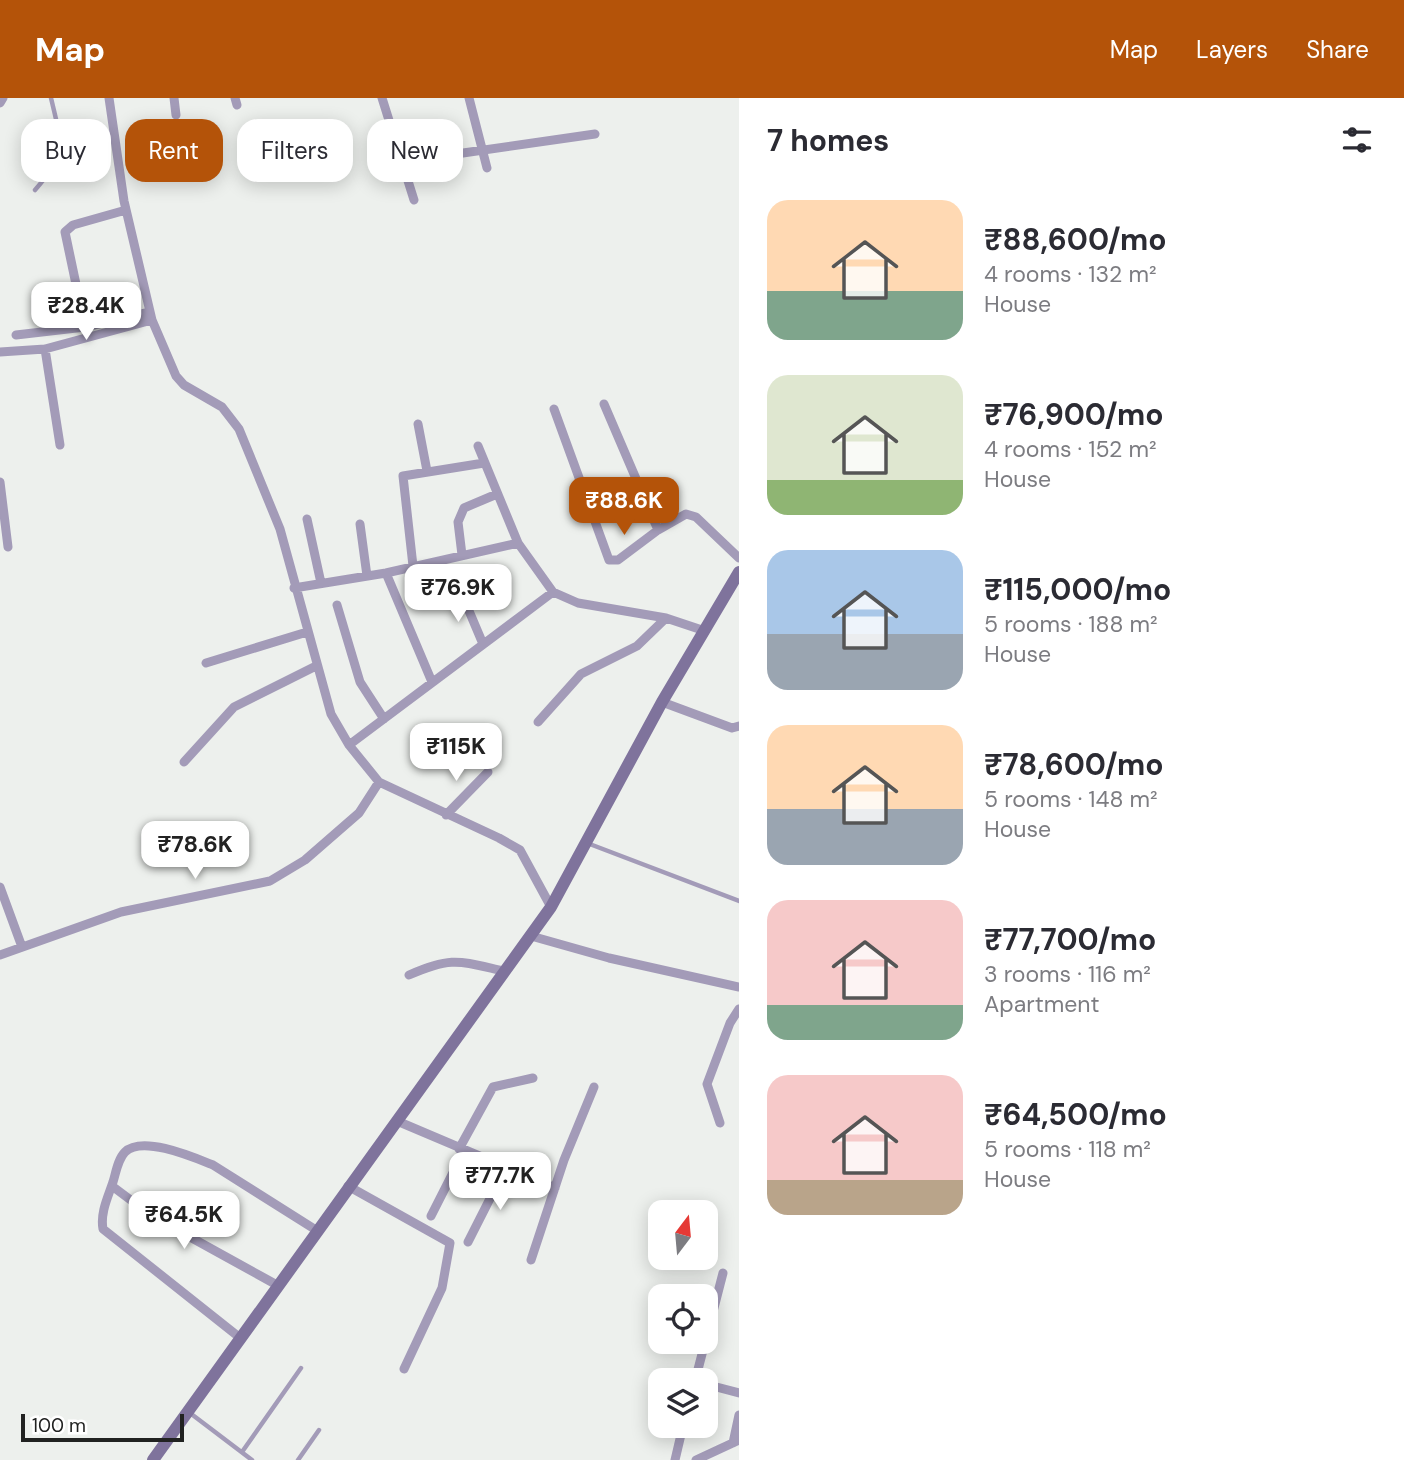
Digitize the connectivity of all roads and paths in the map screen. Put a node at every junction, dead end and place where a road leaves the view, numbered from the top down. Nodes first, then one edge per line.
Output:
1 (3, 98) edge
2 (51, 98) edge
3 (108, 98) edge
4 (174, 98) edge
5 (382, 98) edge
6 (481, 98) edge
7 (470, 99) edge
8 (0, 103) edge
9 (176, 115) dead end
10 (595, 134) dead end
11 (483, 150) junction
12 (463, 153) edge
13 (487, 168) dead end
14 (34, 190) dead end
15 (414, 200) dead end
16 (126, 211) junction
17 (151, 316) junction
18 (85, 327) junction
19 (16, 335) dead end
20 (45, 349) junction
21 (0, 352) edge
22 (604, 404) dead end
23 (554, 409) dead end
24 (418, 424) dead end
25 (60, 445) dead end
26 (478, 446) dead end
27 (484, 463) junction
28 (427, 471) junction
29 (0, 482) edge
30 (497, 494) junction
31 (307, 519) dead end
32 (360, 524) dead end
33 (658, 530) junction
34 (518, 543) junction
35 (8, 547) dead end
36 (462, 555) junction
37 (739, 558) edge
38 (413, 566) junction
39 (739, 572) edge
40 (386, 573) junction
41 (367, 576) junction
42 (321, 583) junction
43 (294, 587) junction
44 (553, 592) junction
45 (461, 593) dead end
46 (337, 605) dead end
47 (666, 618) junction
48 (705, 631) junction
49 (307, 632) junction
50 (483, 644) junction
51 (205, 663) dead end
52 (316, 666) junction
53 (432, 682) junction
54 (662, 702) junction
55 (384, 719) junction
56 (538, 722) dead end
57 (739, 726) edge
58 (349, 746) junction
59 (184, 762) dead end
60 (488, 772) dead end
61 (379, 782) junction
62 (446, 815) junction
63 (587, 843) junction
64 (0, 887) edge
65 (739, 901) edge
66 (551, 907) junction
67 (531, 936) junction
68 (22, 947) junction
69 (0, 955) edge
70 (504, 971) junction
71 (409, 975) dead end
72 (739, 987) edge
73 (739, 1009) edge
74 (533, 1078) dead end
75 (594, 1087) dead end
76 (397, 1121) junction
77 (720, 1124) dead end
78 (461, 1150) junction
79 (505, 1169) junction
80 (111, 1186) junction
81 (348, 1186) junction
82 (555, 1188) junction
83 (430, 1216) dead end
84 (316, 1230) junction
85 (468, 1242) dead end
86 (531, 1260) dead end
87 (723, 1273) dead end
88 (277, 1285) junction
89 (239, 1337) junction
90 (301, 1368) dead end
91 (698, 1368) edge
92 (404, 1369) dead end
93 (718, 1387) edge
94 (739, 1393) edge
95 (186, 1411) junction
96 (739, 1415) edge
97 (318, 1430) dead end
98 (680, 1438) edge
99 (736, 1442) edge
100 (242, 1452) junction
101 (153, 1460) edge
102 (253, 1460) edge
103 (298, 1460) edge
104 (675, 1460) edge
105 (696, 1460) edge

1 - 8 street
2 - 14 lane
3 - 16 street
4 - 9 street
5 - 15 street
6 - 7 street
7 - 11 street
10 - 11 street
11 - 12 street
11 - 13 street
16 - 17 street
16 - 18 street
17 - 18 street
17 - 20 street
17 - 43 street
18 - 19 street
20 - 21 street
20 - 25 street
22 - 33 street
23 - 33 street
24 - 28 street
26 - 27 street
27 - 28 street
27 - 30 street
28 - 38 street
29 - 35 street
30 - 34 street
30 - 36 street
31 - 42 street
32 - 41 street
33 - 37 street
34 - 36 street
34 - 44 street
36 - 38 street
38 - 40 street
39 - 48 main road
40 - 41 street
40 - 53 street
41 - 42 street
42 - 43 street
43 - 49 street
44 - 47 street
44 - 50 street
45 - 50 street
46 - 55 street
47 - 48 street
47 - 56 street
48 - 54 main road
49 - 51 street
49 - 52 street
50 - 53 street
52 - 58 street
52 - 59 street
53 - 55 street
54 - 57 street
54 - 63 main road
55 - 58 street
58 - 61 street
60 - 62 street
61 - 62 street
61 - 68 street
62 - 66 street
63 - 65 lane
63 - 66 main road
64 - 68 street
66 - 67 main road
67 - 70 main road
67 - 72 street
68 - 69 street
70 - 71 street
70 - 76 main road
73 - 77 street
74 - 78 street
75 - 82 street
76 - 78 street
76 - 81 main road
78 - 79 street
78 - 83 street
79 - 82 street
79 - 85 street
80 - 84 street
80 - 88 street
80 - 89 street
81 - 84 main road
81 - 92 street
82 - 86 street
84 - 88 main road
87 - 91 street
88 - 89 main road
89 - 95 main road
90 - 100 lane
93 - 94 street
95 - 100 lane
95 - 101 main road
96 - 99 street
97 - 103 lane
98 - 104 street
99 - 105 street
100 - 102 lane

